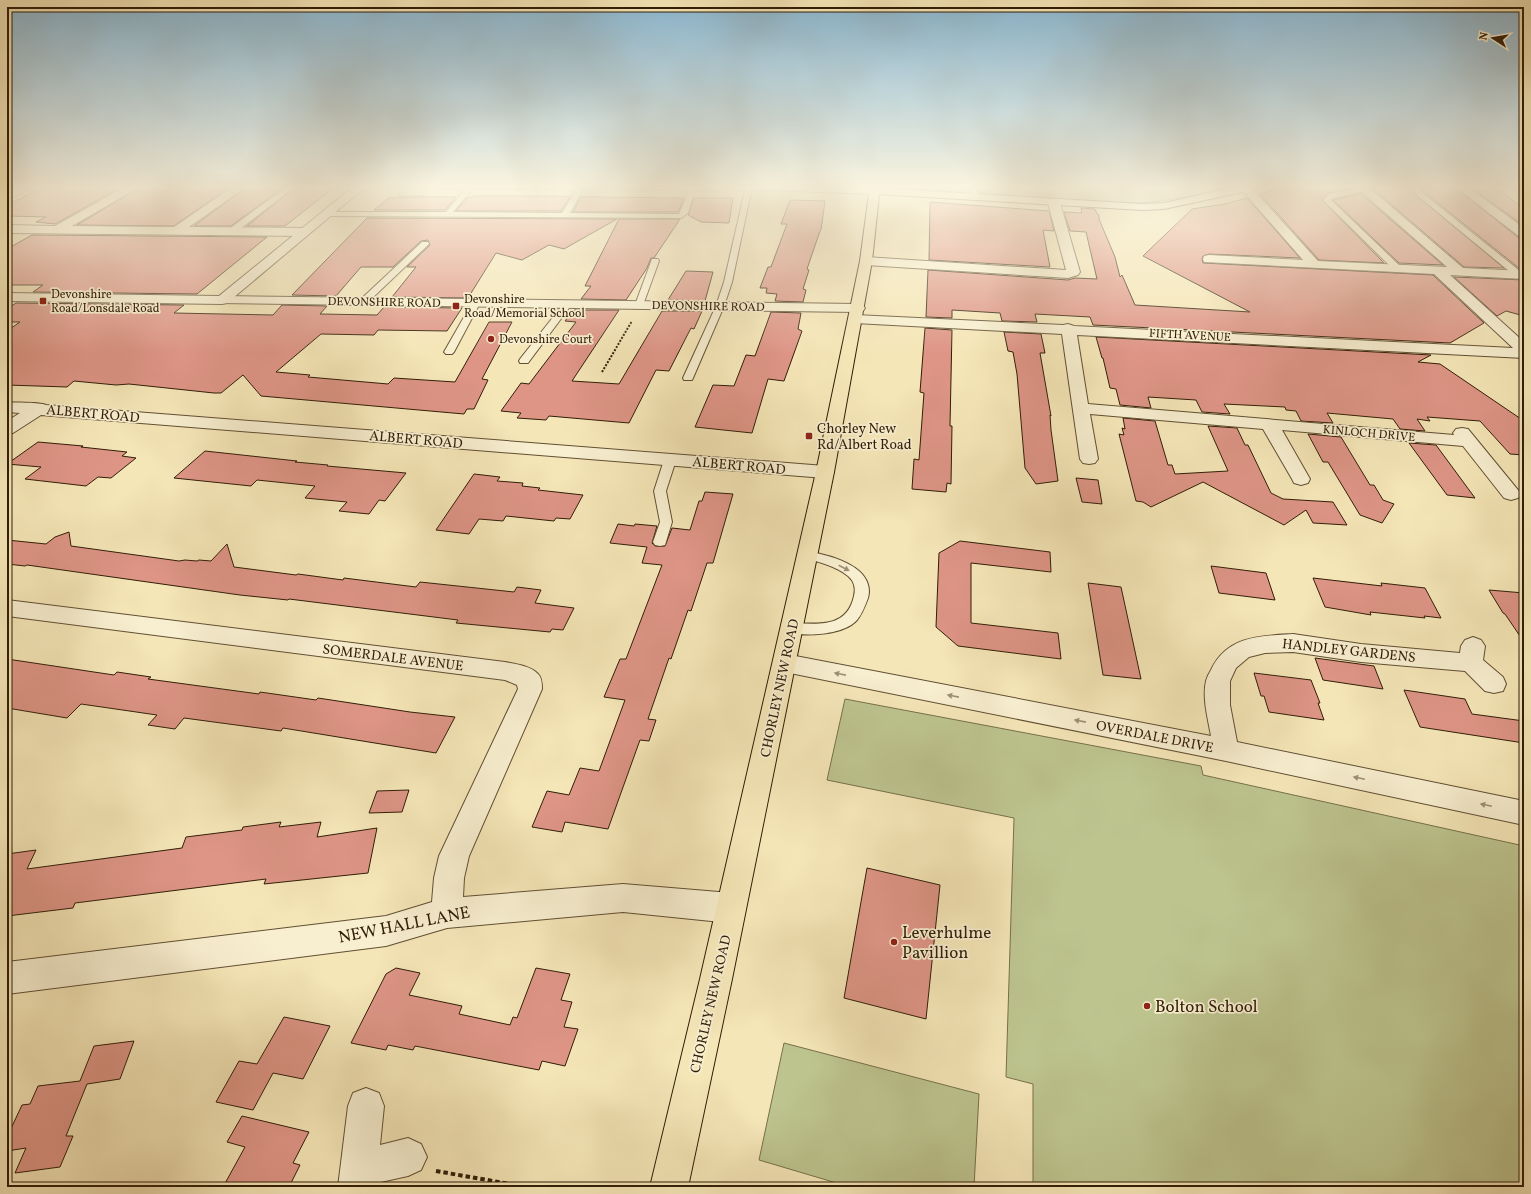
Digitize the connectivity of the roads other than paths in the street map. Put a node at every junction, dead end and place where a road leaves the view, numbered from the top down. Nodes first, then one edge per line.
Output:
1 (292, 242) edge
2 (737, 242) edge
3 (868, 242) edge
4 (1065, 242) edge
5 (1296, 242) edge
6 (1370, 242) edge
7 (1425, 242) edge
8 (1479, 242) edge
9 (425, 244) dead end
10 (1209, 259) dead end
11 (655, 261) dead end
12 (866, 261) junction
13 (1314, 264) junction
14 (1397, 268) junction
15 (1437, 270) junction
16 (1459, 271) junction
17 (1521, 275) edge
18 (7, 298) edge
19 (222, 300) junction
20 (363, 302) junction
21 (476, 303) junction
22 (568, 304) junction
23 (640, 305) junction
24 (720, 306) junction
25 (856, 313) junction
26 (1068, 328) junction
27 (449, 352) dead end
28 (1524, 352) edge
29 (524, 361) dead end
30 (688, 378) dead end
31 (7, 407) edge
32 (40, 408) junction
33 (1081, 408) junction
34 (1270, 425) junction
35 (7, 430) edge
36 (1089, 459) dead end
37 (670, 460) junction
38 (825, 472) junction
39 (1301, 479) dead end
40 (1512, 494) dead end
41 (660, 542) dead end
42 (808, 555) junction
43 (7, 608) edge
44 (792, 628) junction
45 (785, 663) junction
46 (1494, 684) dead end
47 (1226, 750) junction
48 (1524, 813) edge
49 (731, 908) junction
50 (447, 913) junction
51 (9, 981) edge
52 (366, 1106) dead end
53 (408, 1158) road end
54 (358, 1177) edge
55 (669, 1187) edge

1 - 19 street
2 - 24 lane
3 - 12 main road, CHORLEY NEW ROAD
4 - 12 street
5 - 13 street
6 - 14 lane
7 - 16 street
8 - 17 lane
9 - 20 lane
10 - 13 street
11 - 23 lane
12 - 25 main road, CHORLEY NEW ROAD
13 - 14 street
14 - 15 street
15 - 16 street
15 - 28 street, FIFTH AVENUE
16 - 17 street
18 - 19 street, DEVONSHIRE ROAD
19 - 20 street, DEVONSHIRE ROAD
20 - 21 street, DEVONSHIRE ROAD
21 - 22 street, DEVONSHIRE ROAD
21 - 27 lane
22 - 23 street, DEVONSHIRE ROAD
22 - 29 lane
23 - 24 street, DEVONSHIRE ROAD
24 - 25 street, DEVONSHIRE ROAD
24 - 30 lane
25 - 26 street, FIFTH AVENUE
25 - 38 main road, CHORLEY NEW ROAD
26 - 28 street, FIFTH AVENUE
26 - 33 street
31 - 32 street, ALBERT ROAD
32 - 35 street
32 - 37 street, ALBERT ROAD
33 - 34 street, KINLOCH DRIVE
33 - 36 street
34 - 39 street
34 - 40 street, KINLOCH DRIVE
37 - 38 street, ALBERT ROAD
37 - 41 lane
38 - 42 main road, CHORLEY NEW ROAD
42 - 44 main road, CHORLEY NEW ROAD
42 -> 44 lane
43 - 50 street, SOMERDALE AVENUE
44 - 45 main road, CHORLEY NEW ROAD
47 -> 45 street, OVERDALE DRIVE
45 - 49 main road, CHORLEY NEW ROAD
46 - 47 street, HANDLEY GARDENS
48 -> 47 street, OVERDALE DRIVE
49 - 50 street, NEW HALL LANE
49 - 55 main road, CHORLEY NEW ROAD
50 - 51 street, NEW HALL LANE
52 - 54 street
53 - 54 street

